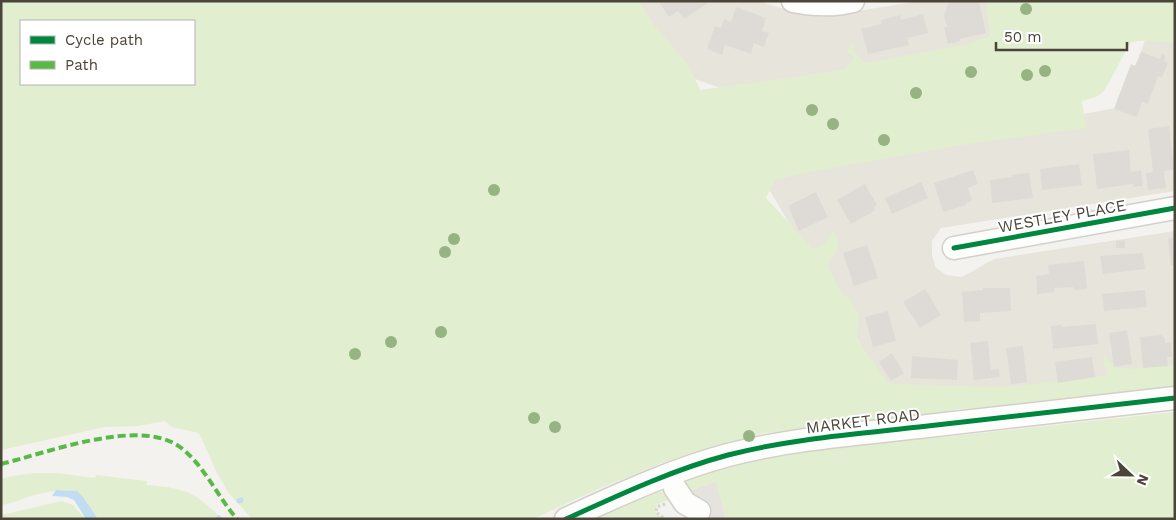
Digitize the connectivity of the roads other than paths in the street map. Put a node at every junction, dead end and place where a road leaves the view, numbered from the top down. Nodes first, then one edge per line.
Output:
1 (793, 1) edge
2 (853, 1) edge
3 (1175, 208) edge
4 (954, 248) dead end
5 (1175, 398) edge
6 (675, 488) dead end
7 (699, 511) dead end
8 (566, 519) edge

1 - 2 street
3 - 4 street, WESTLEY PLACE
5 - 8 street, MARKET ROAD
6 - 7 street

